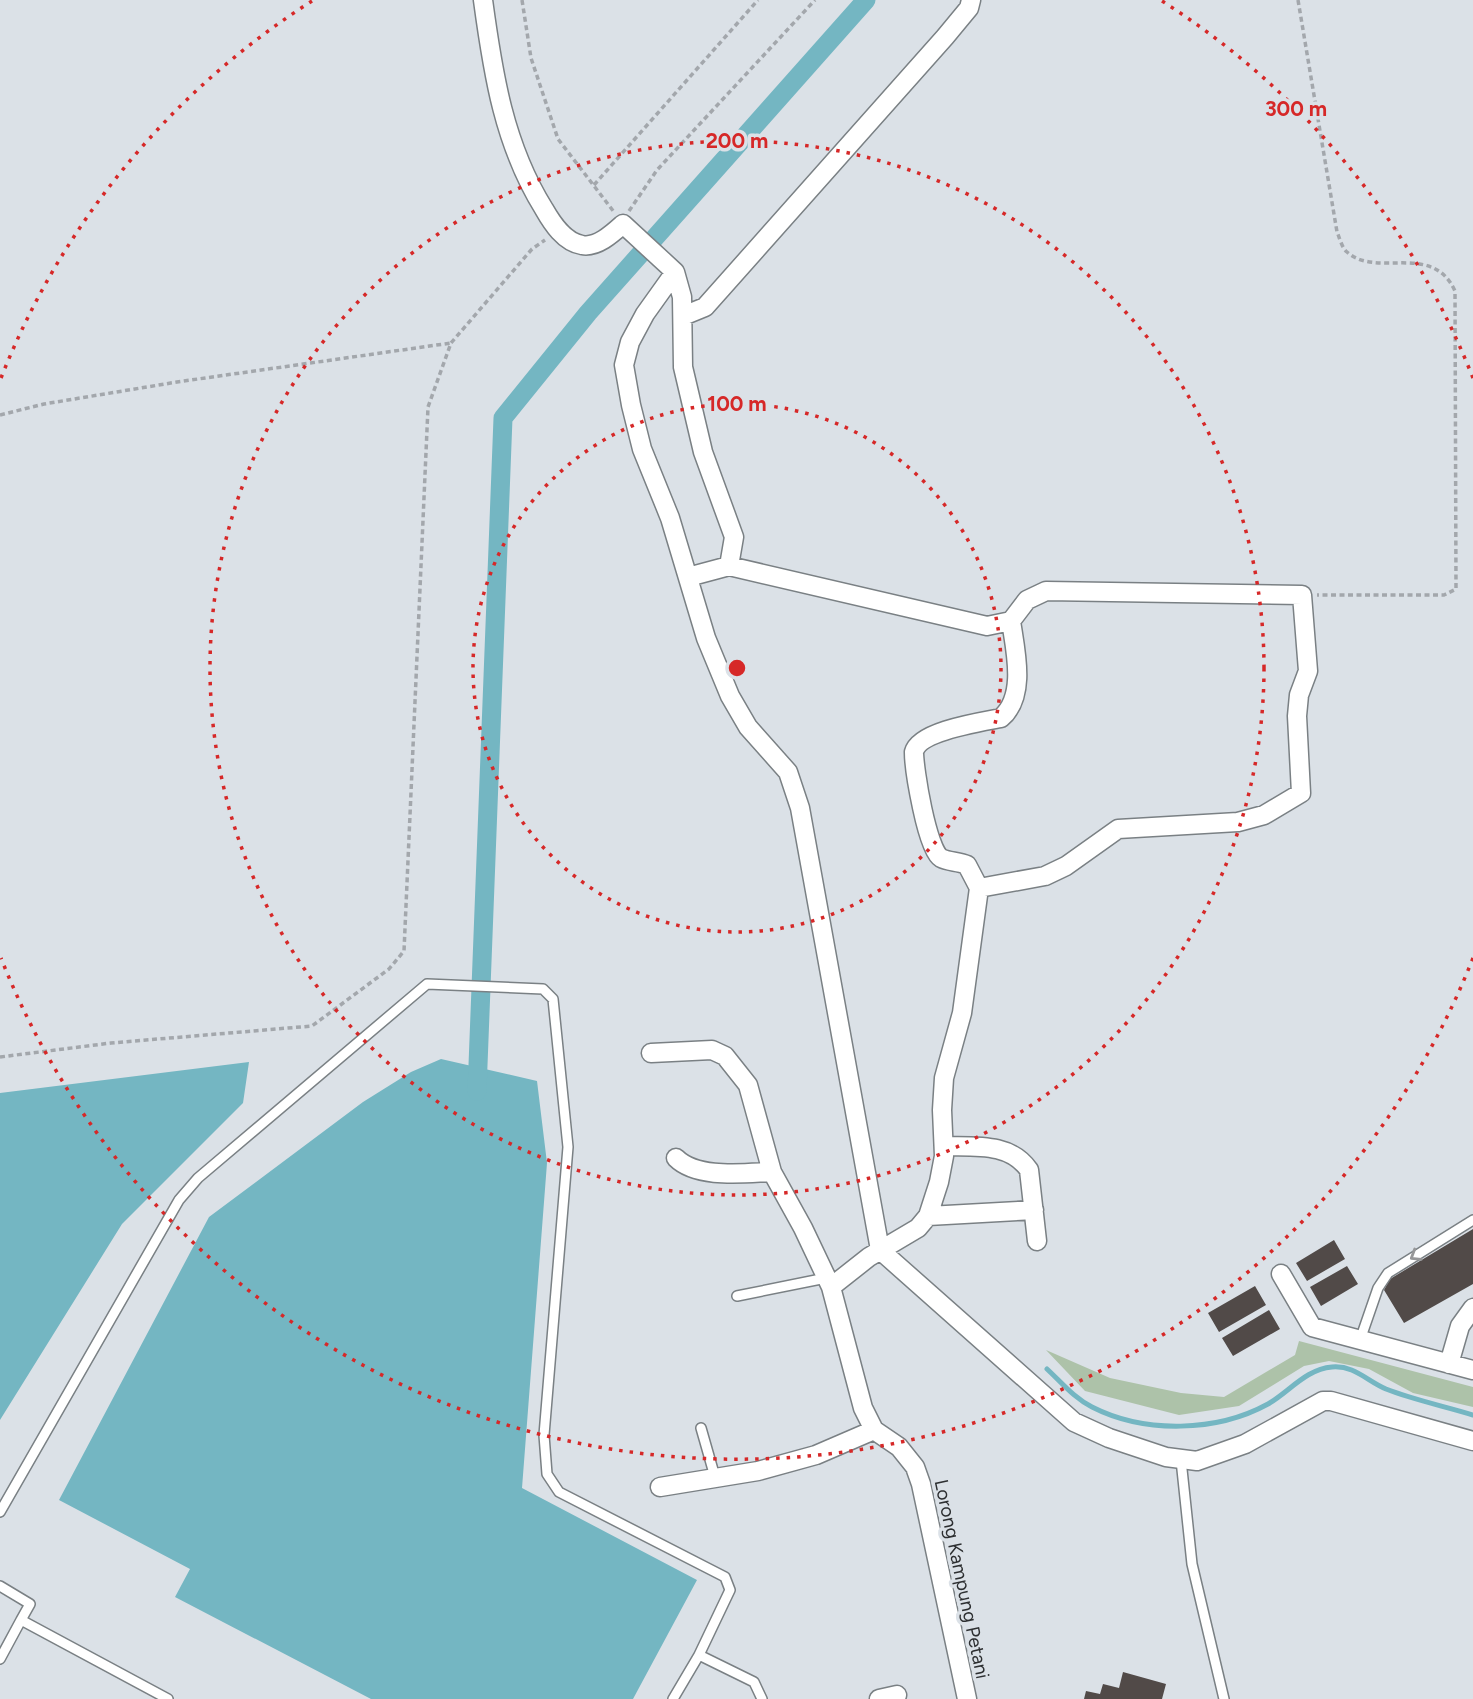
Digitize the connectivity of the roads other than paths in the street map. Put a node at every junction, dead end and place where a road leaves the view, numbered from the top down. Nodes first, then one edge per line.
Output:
1 (483, 0) edge
2 (971, 0) edge
3 (671, 268) junction
4 (683, 316) junction
5 (729, 566) junction
6 (688, 577) junction
7 (1011, 621) junction
8 (979, 888) junction
9 (652, 1053) dead end
10 (944, 1146) junction
11 (676, 1158) dead end
12 (772, 1172) junction
13 (1034, 1210) junction
14 (928, 1216) junction
15 (1473, 1220) edge
16 (1037, 1241) dead end
17 (880, 1250) junction
18 (1281, 1274) dead end
19 (828, 1283) junction
20 (737, 1296) dead end
21 (1473, 1308) edge
22 (1360, 1340) junction
23 (1449, 1364) junction
24 (1473, 1370) edge
25 (701, 1428) dead end
26 (874, 1430) junction
27 (1473, 1441) edge
28 (1181, 1460) junction
29 (715, 1477) junction
30 (660, 1487) dead end
31 (0, 1512) edge
32 (0, 1586) edge
33 (22, 1620) junction
34 (699, 1655) junction
35 (0, 1659) edge
36 (897, 1695) dead end
37 (168, 1699) edge
38 (673, 1699) edge
39 (762, 1699) edge
40 (879, 1699) edge
41 (967, 1699) edge
42 (1224, 1699) edge

1 - 3 street
2 - 4 street
3 - 4 street
3 - 6 street
4 - 5 street
5 - 6 street
5 - 7 street
6 - 17 street
7 - 8 street
7 - 8 street
8 - 10 street
9 - 12 street
10 - 13 street
10 - 14 street
11 - 12 street
12 - 19 street
13 - 14 street
13 - 16 street
14 - 17 street
15 -> 22 lane
17 - 19 street
17 - 28 street
18 - 22 street
19 - 20 lane
19 - 26 street
21 - 23 street
22 - 23 street
23 - 24 street
25 - 29 lane
26 - 29 street
26 - 41 street, Lorong Kampung Petani
27 - 28 street
28 - 42 lane
29 - 30 street
31 - 34 lane
32 - 33 lane
33 - 35 lane
33 - 37 lane
34 - 38 lane
34 - 39 lane
36 - 40 street

